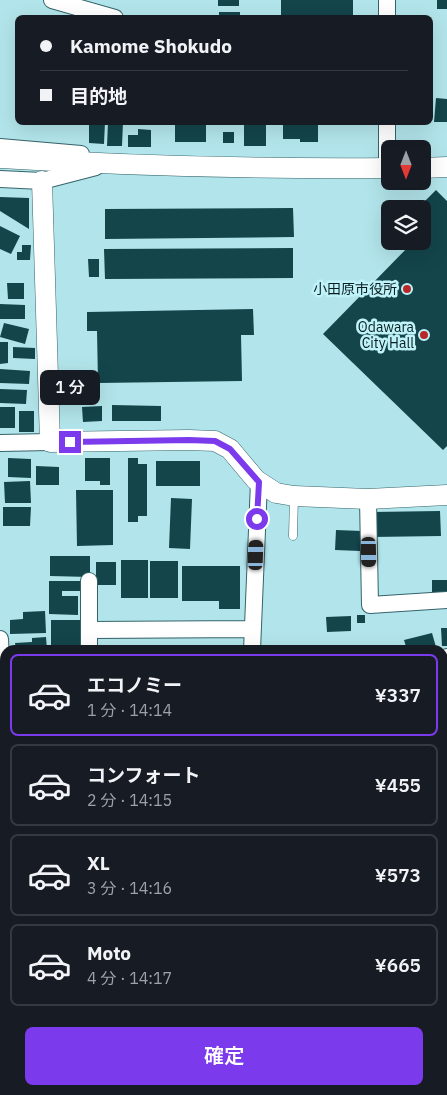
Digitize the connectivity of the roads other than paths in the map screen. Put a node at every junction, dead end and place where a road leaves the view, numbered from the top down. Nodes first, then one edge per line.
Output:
1 (52, 0) edge
2 (386, 0) edge
3 (104, 15) edge
4 (387, 15) edge
5 (387, 125) edge
6 (388, 140) edge
7 (0, 147) edge
8 (0, 158) edge
9 (106, 164) junction
10 (447, 167) edge
11 (381, 168) edge
12 (431, 168) edge
13 (0, 179) edge
14 (42, 181) junction
15 (50, 442) junction
16 (0, 443) edge
17 (259, 482) junction
18 (447, 495) edge
19 (294, 496) junction
20 (368, 499) junction
21 (292, 536) dead end
22 (88, 581) dead end
23 (447, 600) edge
24 (253, 629) junction
25 (88, 630) junction
26 (0, 639) edge
27 (88, 645) edge
28 (252, 645) edge
29 (0, 647) edge

1 - 3 street
2 - 4 street
5 - 6 street
7 - 9 street
8 - 9 street
9 - 11 street
9 - 14 street
10 - 12 street
13 - 14 street
14 - 15 street
15 - 16 street
15 - 17 street
17 - 19 street
17 - 24 street
18 - 20 street
19 - 20 street
19 - 21 lane
20 - 23 street
22 - 25 street
24 - 25 street
24 - 28 street
25 - 27 street
26 - 29 street

